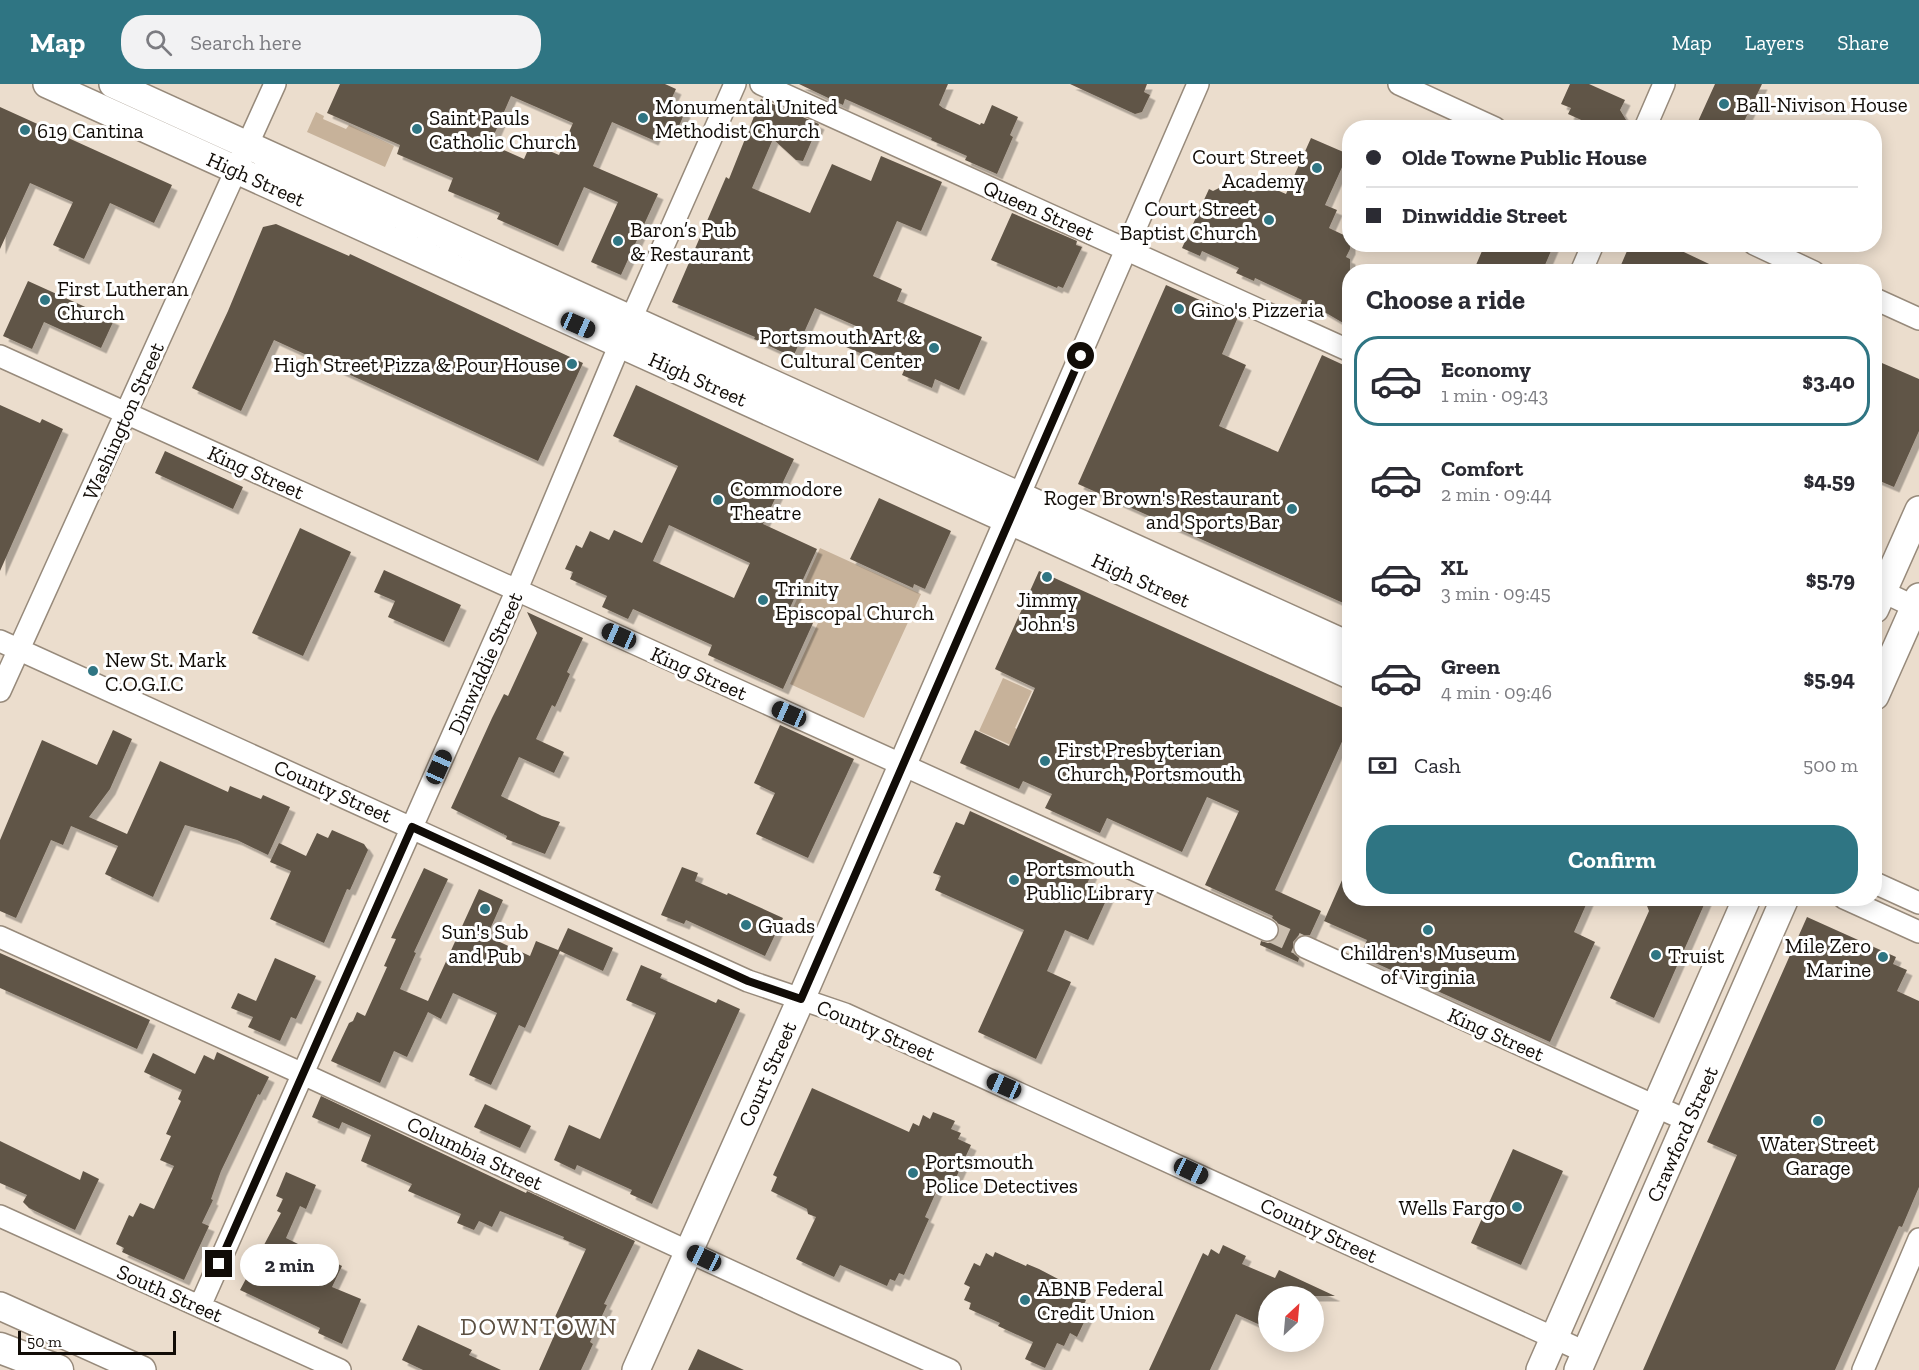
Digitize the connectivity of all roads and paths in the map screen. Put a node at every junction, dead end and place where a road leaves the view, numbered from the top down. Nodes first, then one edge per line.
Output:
1 (46, 84) edge
2 (113, 84) edge
3 (275, 84) edge
4 (735, 84) edge
5 (761, 84) edge
6 (1198, 84) edge
7 (1399, 84) edge
8 (1664, 84) edge
9 (1478, 120) edge
10 (1648, 120) edge
11 (241, 158) junction
12 (1127, 250) junction
13 (1771, 252) edge
14 (1797, 264) edge
15 (1882, 302) edge
16 (1919, 319) edge
17 (625, 332) junction
18 (1342, 347) edge
19 (0, 356) edge
20 (126, 413) junction
21 (1014, 508) junction
22 (1919, 510) edge
23 (1882, 588) edge
24 (517, 590) junction
25 (1882, 597) edge
26 (1917, 602) edge
27 (1342, 643) edge
28 (9, 646) edge
29 (1342, 671) edge
30 (1882, 680) edge
31 (0, 691) edge
32 (902, 765) junction
33 (412, 827) junction
34 (1882, 886) edge
35 (1919, 903) edge
36 (1744, 906) edge
37 (1782, 906) edge
38 (1862, 906) edge
39 (1267, 930) tunnel mouth
40 (1919, 932) edge
41 (0, 937) edge
42 (1305, 947) tunnel mouth
43 (801, 999) junction
44 (303, 1074) junction
45 (1656, 1106) junction
46 (1688, 1121) junction
47 (0, 1216) edge
48 (1919, 1239) edge
49 (688, 1251) junction
50 (0, 1306) edge
51 (200, 1306) junction
52 (1554, 1337) junction
53 (0, 1348) edge
54 (1582, 1361) edge
55 (58, 1370) edge
56 (142, 1370) edge
57 (340, 1370) edge
58 (636, 1370) edge
59 (950, 1370) edge
60 (1540, 1370) edge
61 (1863, 1370) edge

1 - 11 main road, High Street
2 - 11 main road, High Street
3 - 11 street, Washington Street
4 - 17 street, Dinwiddie Street
5 - 12 street, Queen Street
6 - 12 street, Court Street
7 - 9 street
8 - 10 street
11 - 17 main road, High Street
11 - 20 street, Washington Street
12 - 18 street, Queen Street
12 - 21 street, Court Street
13 - 14 street
15 - 16 street
17 - 21 main road, High Street
17 - 24 street, Dinwiddie Street
19 - 20 street, King Street
20 - 24 street, King Street
20 - 28 street, Washington Street
21 - 27 main road, High Street
21 - 29 main road, High Street
21 - 32 main road, Court Street
22 - 23 main road
24 - 32 street, King Street
24 - 33 street, Dinwiddie Street
25 - 26 street
26 - 30 main road
28 - 31 street, Washington Street
28 - 33 street, County Street
32 - 39 street, King Street
32 - 43 main road, Court Street
33 - 43 street, County Street
33 - 44 street, Dinwiddie Street
34 - 35 street
36 - 45 main road, Crawford Street
37 - 46 main road, Crawford Street
38 - 40 street
41 - 44 street, Columbia Street
42 - 45 street, King Street
43 - 49 main road, Court Street
43 - 52 street, County Street
44 - 49 street, Columbia Street
44 - 51 street, Dinwiddie Street
45 - 46 street, King Street
45 - 52 main road, Crawford Street
46 - 54 main road, Crawford Street
47 - 51 street, South Street
48 - 61 street
49 - 58 main road, Court Street
49 - 59 street, Columbia Street
50 - 56 main road
51 - 57 street, South Street
52 - 54 street, County Street
52 - 60 main road, Crawford Street
53 - 55 highway

